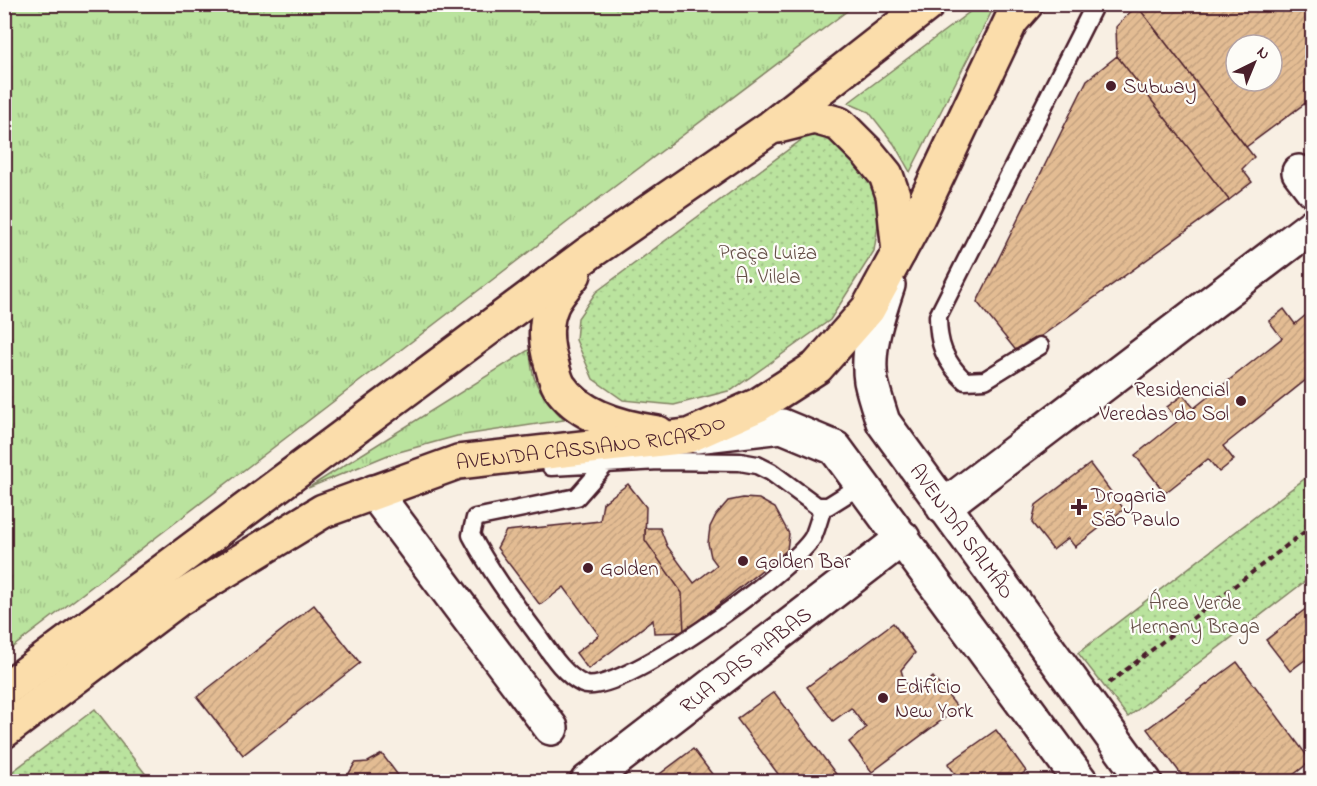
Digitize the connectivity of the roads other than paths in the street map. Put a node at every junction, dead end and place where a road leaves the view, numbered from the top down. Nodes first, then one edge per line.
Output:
1 (928, 4) edge
2 (1026, 4) edge
3 (1095, 4) edge
4 (771, 127) junction
5 (1312, 226) edge
6 (899, 252) junction
7 (589, 253) junction
8 (1040, 346) dead end
9 (688, 436) junction
10 (613, 454) junction
11 (863, 484) junction
12 (374, 492) junction
13 (823, 507) junction
14 (943, 507) junction
15 (903, 538) junction
16 (4, 690) edge
17 (551, 728) dead end
18 (4, 731) edge
19 (1112, 739) junction
20 (1077, 776) edge
21 (587, 782) edge
22 (1144, 782) edge

1 - 4 main road
2 - 6 main road, AVENIDA CASSIANO RICARDO
3 - 8 lane
4 - 6 main road
4 - 7 main road
5 - 14 street
6 - 9 main road, AVENIDA CASSIANO RICARDO
6 - 14 street, AVENIDA SALMÃO
7 - 9 main road
7 - 16 main road
9 - 10 main road, AVENIDA CASSIANO RICARDO
9 - 11 street
10 - 12 main road, AVENIDA CASSIANO RICARDO
10 - 13 lane
10 - 13 lane
11 - 13 lane
11 - 15 street
12 - 17 street
12 - 18 main road, AVENIDA CASSIANO RICARDO
14 - 19 street, AVENIDA SALMÃO
15 - 20 street
15 - 21 street, RUA DAS PIABAS
19 - 20 street
19 - 22 street, AVENIDA SALMÃO

